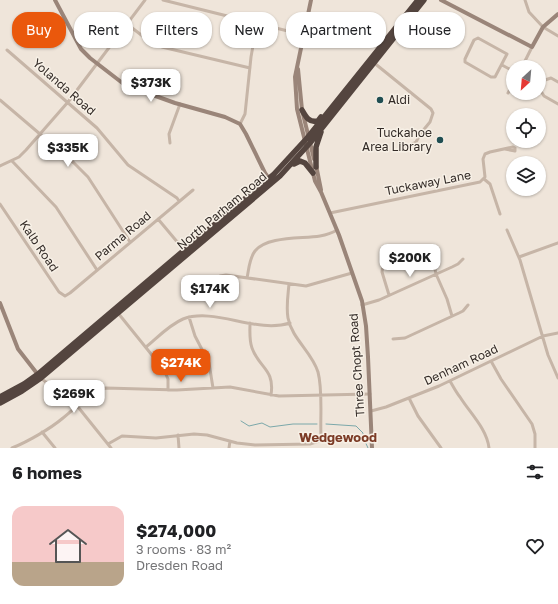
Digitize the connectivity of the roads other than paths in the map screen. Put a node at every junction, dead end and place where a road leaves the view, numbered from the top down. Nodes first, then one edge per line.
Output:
1 (55, 0) edge
2 (145, 0) edge
3 (164, 0) edge
4 (311, 0) edge
5 (418, 0) edge
6 (424, 0) edge
7 (441, 0) edge
8 (526, 0) edge
9 (309, 12) edge
10 (220, 14) edge
11 (558, 14) edge
12 (133, 16) edge
13 (543, 27) junction
14 (133, 29) edge
15 (558, 36) edge
16 (532, 47) junction
17 (109, 48) edge
18 (253, 48) edge
19 (301, 48) edge
20 (7, 50) dead end
21 (526, 60) edge
22 (372, 62) junction
23 (97, 64) junction
24 (298, 65) junction
25 (502, 65) junction
26 (506, 67) edge
27 (250, 68) junction
28 (546, 80) edge
29 (558, 82) edge
30 (546, 97) edge
31 (0, 100) edge
32 (68, 102) junction
33 (180, 104) junction
34 (334, 104) junction
35 (558, 104) edge
36 (302, 110) junction
37 (240, 124) junction
38 (323, 127) junction
39 (40, 134) junction
40 (307, 142) junction
41 (170, 143) dead end
42 (407, 147) dead end
43 (504, 149) dead end
44 (12, 161) junction
45 (0, 166) edge
46 (316, 166) junction
47 (288, 167) junction
48 (312, 174) junction
49 (484, 179) junction
50 (271, 181) junction
51 (192, 190) dead end
52 (321, 192) junction
53 (179, 201) junction
54 (0, 204) edge
55 (330, 213) junction
56 (500, 214) dead end
57 (158, 219) junction
58 (338, 230) junction
59 (507, 230) dead end
60 (130, 242) junction
61 (558, 243) edge
62 (427, 250) dead end
63 (186, 252) junction
64 (519, 257) junction
65 (463, 259) dead end
66 (383, 263) dead end
67 (97, 270) junction
68 (352, 274) junction
69 (436, 274) junction
70 (220, 276) dead end
71 (247, 278) junction
72 (289, 284) junction
73 (65, 296) joint
74 (389, 296) junction
75 (0, 303) edge
76 (362, 305) junction
77 (468, 305) dead end
78 (117, 311) junction
79 (452, 316) junction
80 (189, 317) junction
81 (250, 323) junction
82 (290, 323) junction
83 (558, 333) edge
84 (543, 336) junction
85 (393, 339) dead end
86 (146, 347) junction
87 (491, 361) junction
88 (39, 376) junction
89 (558, 378) edge
90 (450, 381) junction
91 (213, 388) junction
92 (168, 390) junction
93 (370, 394) junction
94 (271, 395) junction
95 (320, 395) junction
96 (0, 397) edge
97 (409, 398) junction
98 (0, 403) edge
99 (77, 406) junction
100 (371, 411) junction
101 (42, 432) junction
102 (178, 435) junction
103 (230, 441) junction
104 (108, 444) junction
105 (12, 448) edge
106 (55, 448) edge
107 (111, 448) edge
108 (179, 448) edge
109 (229, 448) edge
110 (372, 448) edge
111 (441, 448) edge
112 (489, 448) edge
113 (535, 448) edge

1 - 23 main road
2 - 12 street
3 - 10 street
4 - 9 main road, Three Chopt Road
5 - 22 highway, North Parham Road
6 - 22 highway, North Parham Road
7 - 16 main road
8 - 13 street
11 - 13 main road
13 - 15 street
13 - 16 main road
14 - 27 street
16 - 21 street
17 - 23 street
18 - 27 street
19 - 24 main road, Three Chopt Road
20 - 32 street, Yolanda Road
22 - 34 highway, North Parham Road
22 - 38 highway, North Parham Road
22 - 42 street
23 - 32 street
23 - 33 main road
24 - 36 main road, Three Chopt Road
24 - 40 main road, Three Chopt Road
25 - 25 street
25 - 26 street
27 - 37 street
28 - 29 street
30 - 35 street
31 - 39 street
32 - 39 street
32 - 53 street, Yolanda Road
33 - 37 main road
33 - 41 street
34 - 36 highway
34 - 40 highway, North Parham Road
36 - 40 main road, Three Chopt Road
37 - 50 main road
38 - 40 highway, North Parham Road
38 - 46 highway
39 - 44 street
39 - 60 street
40 - 46 main road, Three Chopt Road
40 - 47 highway, North Parham Road
40 - 48 main road, Three Chopt Road
40 - 50 highway, North Parham Road
43 - 49 street, Tuckaway Lane
44 - 45 street
44 - 67 street
46 - 52 main road, Three Chopt Road
47 - 48 highway
47 - 50 highway, North Parham Road
48 - 52 main road, Three Chopt Road
49 - 55 street, Tuckaway Lane
49 - 56 street
50 - 63 highway, North Parham Road
51 - 53 street, Parma Road
52 - 55 main road, Three Chopt Road
53 - 57 street, Parma Road
54 - 73 street, Kalb Road
55 - 58 main road, Three Chopt Road
57 - 60 street, Parma Road
57 - 63 street
58 - 68 main road, Three Chopt Road
58 - 71 street
59 - 64 street
60 - 67 street, Parma Road
61 - 64 street
62 - 69 street
63 - 78 highway, North Parham Road
64 - 84 street
65 - 69 street
66 - 74 street
67 - 73 street, Parma Road
68 - 72 street
68 - 76 main road, Three Chopt Road
69 - 74 street
69 - 79 street
70 - 71 street
71 - 72 street
72 - 82 street
74 - 76 street
75 - 88 main road
76 - 93 main road, Three Chopt Road
77 - 79 street
78 - 86 street
78 - 88 highway, North Parham Road
79 - 85 street
80 - 81 street
80 - 86 street
80 - 91 street
81 - 82 street
81 - 94 street
82 - 95 street
83 - 84 street, Denham Road
84 - 87 street, Denham Road
84 - 89 street
86 - 92 street
87 - 90 street, Denham Road
87 - 113 street
88 - 96 highway, North Parham Road
88 - 98 highway, North Parham Road
88 - 99 street
90 - 97 street, Denham Road
90 - 112 street
91 - 92 street
91 - 94 street
92 - 99 street
93 - 95 street
93 - 100 main road, Three Chopt Road
94 - 95 street
95 - 103 street
97 - 100 street, Denham Road
97 - 111 street
99 - 101 street
99 - 104 street
100 - 110 main road, Three Chopt Road
101 - 105 street
101 - 106 street
102 - 103 street
102 - 104 street
102 - 108 street
103 - 109 street
104 - 107 street

